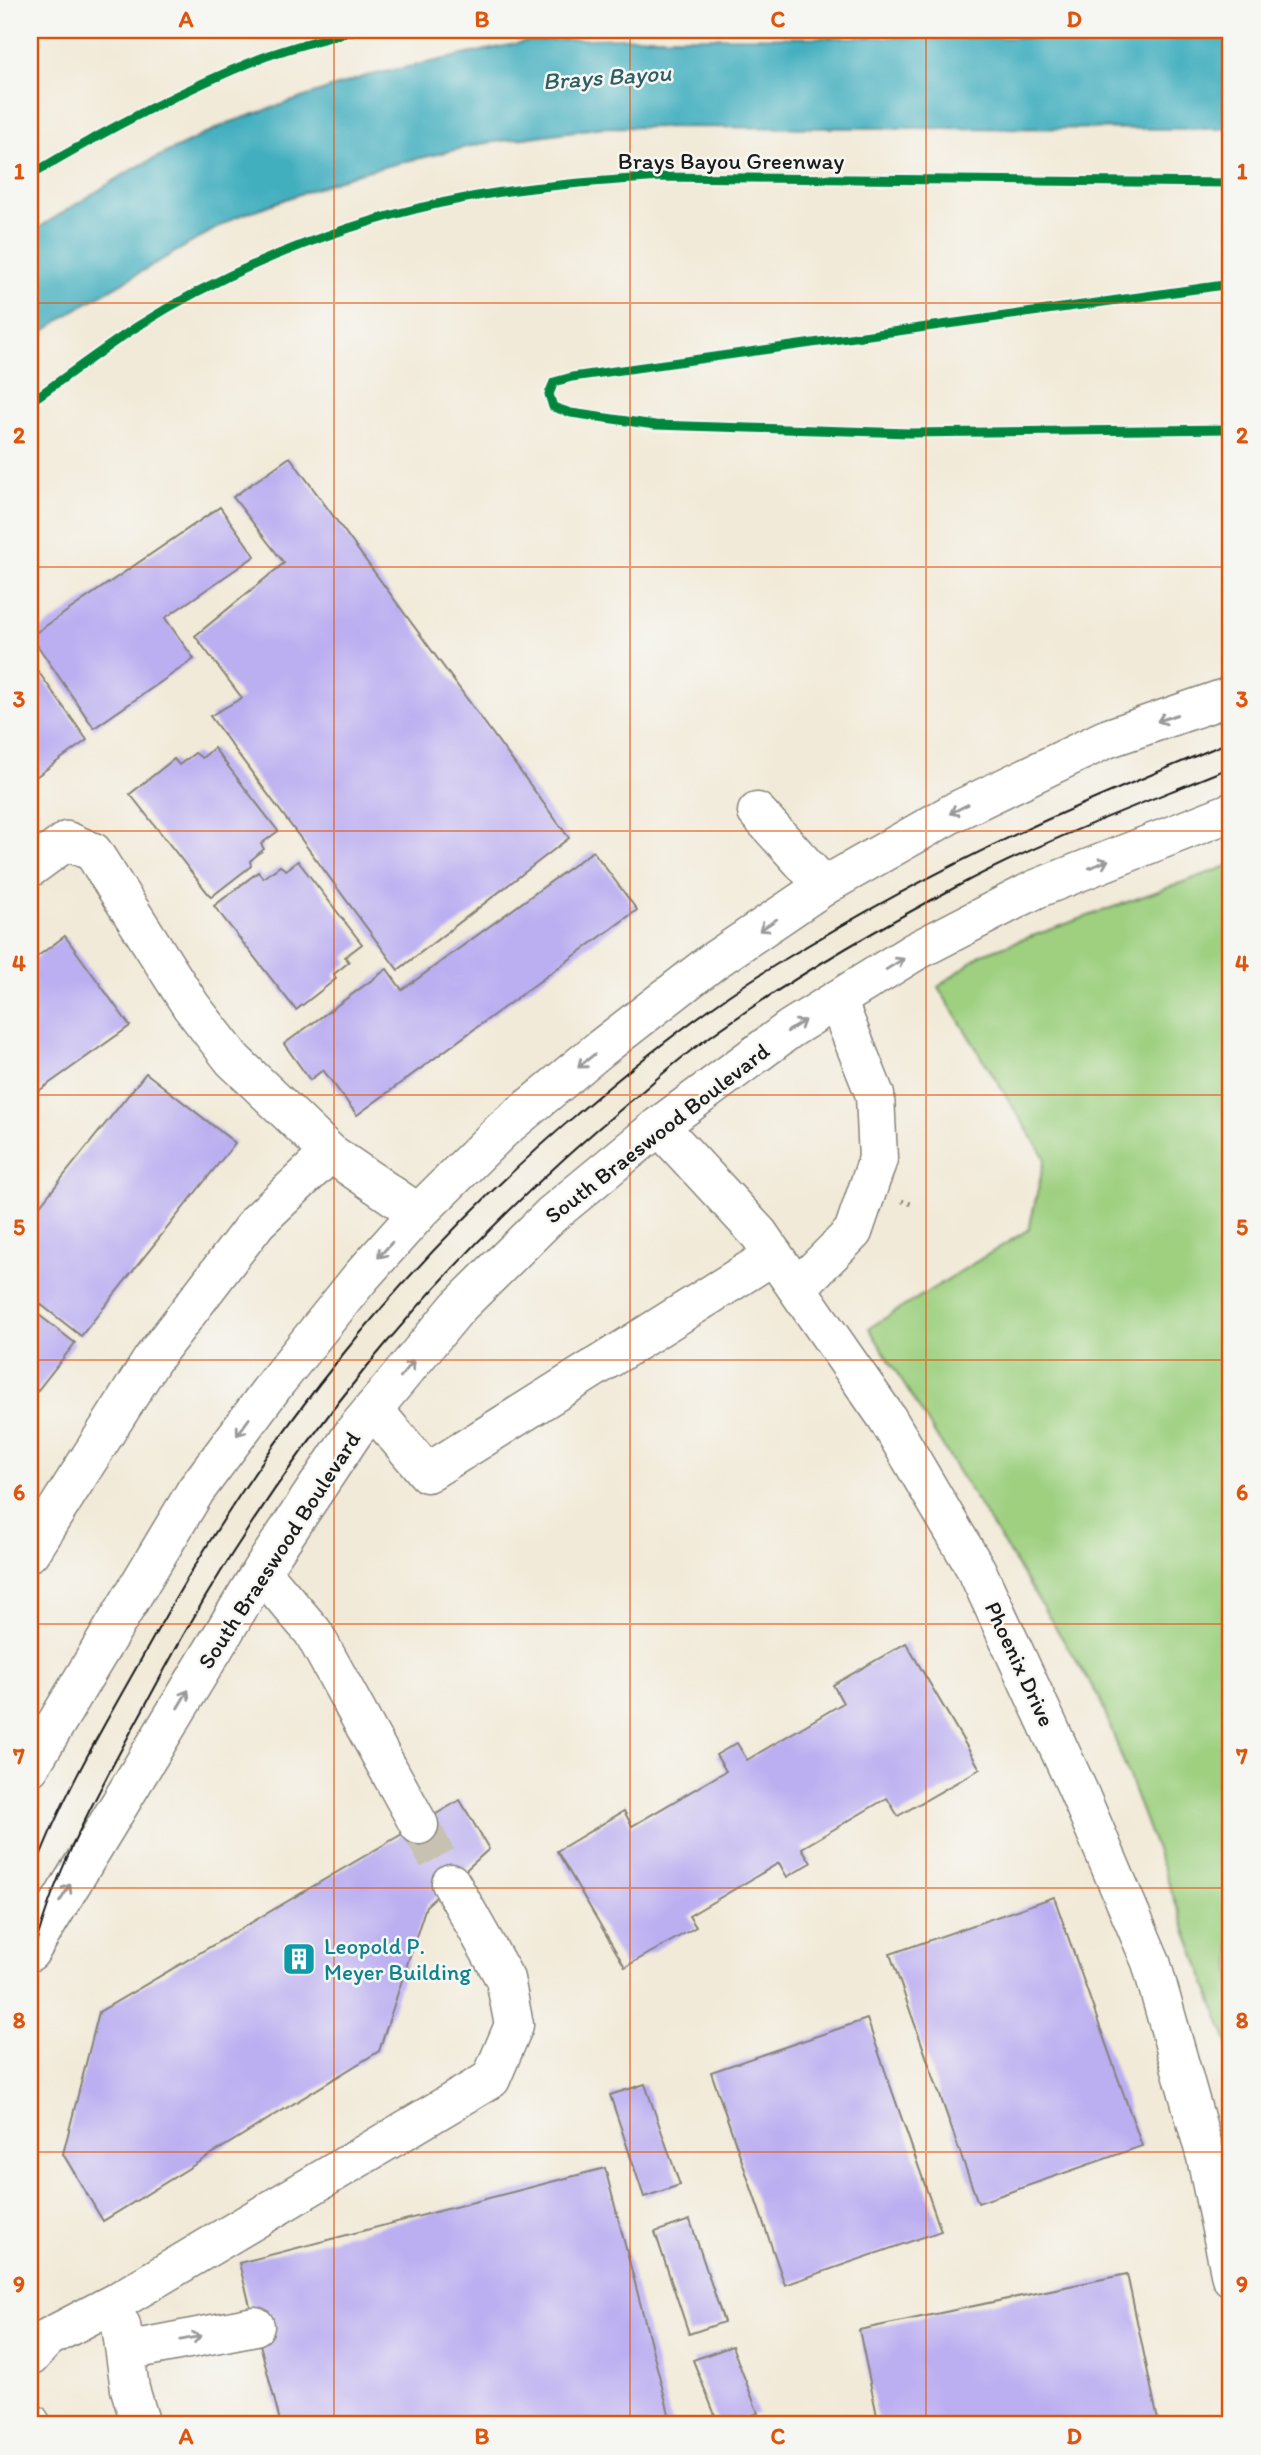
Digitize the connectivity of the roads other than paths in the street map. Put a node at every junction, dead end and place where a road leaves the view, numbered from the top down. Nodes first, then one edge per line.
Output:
1 (1231, 696) edge
2 (757, 812) dead end
3 (1231, 812) edge
4 (30, 868) edge
5 (824, 886) junction
6 (837, 1000) junction
7 (659, 1126) junction
8 (330, 1153) junction
9 (418, 1213) junction
10 (774, 1255) junction
11 (797, 1288) junction
12 (373, 1409) junction
13 (30, 1552) edge
14 (261, 1571) junction
15 (30, 1767) edge
16 (419, 1825) tunnel mouth
17 (451, 1883) tunnel mouth
18 (30, 1952) edge
19 (1231, 2277) edge
20 (252, 2313) dead end
21 (122, 2326) junction
22 (30, 2357) edge
23 (141, 2425) edge

1 -> 5 main road
2 - 5 main road
6 -> 3 main road, South Braeswood Boulevard
4 - 8 main road
5 -> 9 main road
7 -> 6 main road, South Braeswood Boulevard
6 - 11 main road
7 - 10 main road, Phoenix Drive
12 -> 7 main road, South Braeswood Boulevard
8 - 9 main road
8 - 13 main road
9 -> 15 main road
10 - 11 main road, Phoenix Drive
10 - 12 main road
11 - 19 main road, Phoenix Drive
12 - 14 main road, South Braeswood Boulevard
14 - 16 main road
18 -> 14 main road, South Braeswood Boulevard
17 - 21 main road
20 - 21 main road
21 - 22 main road
21 - 23 main road

